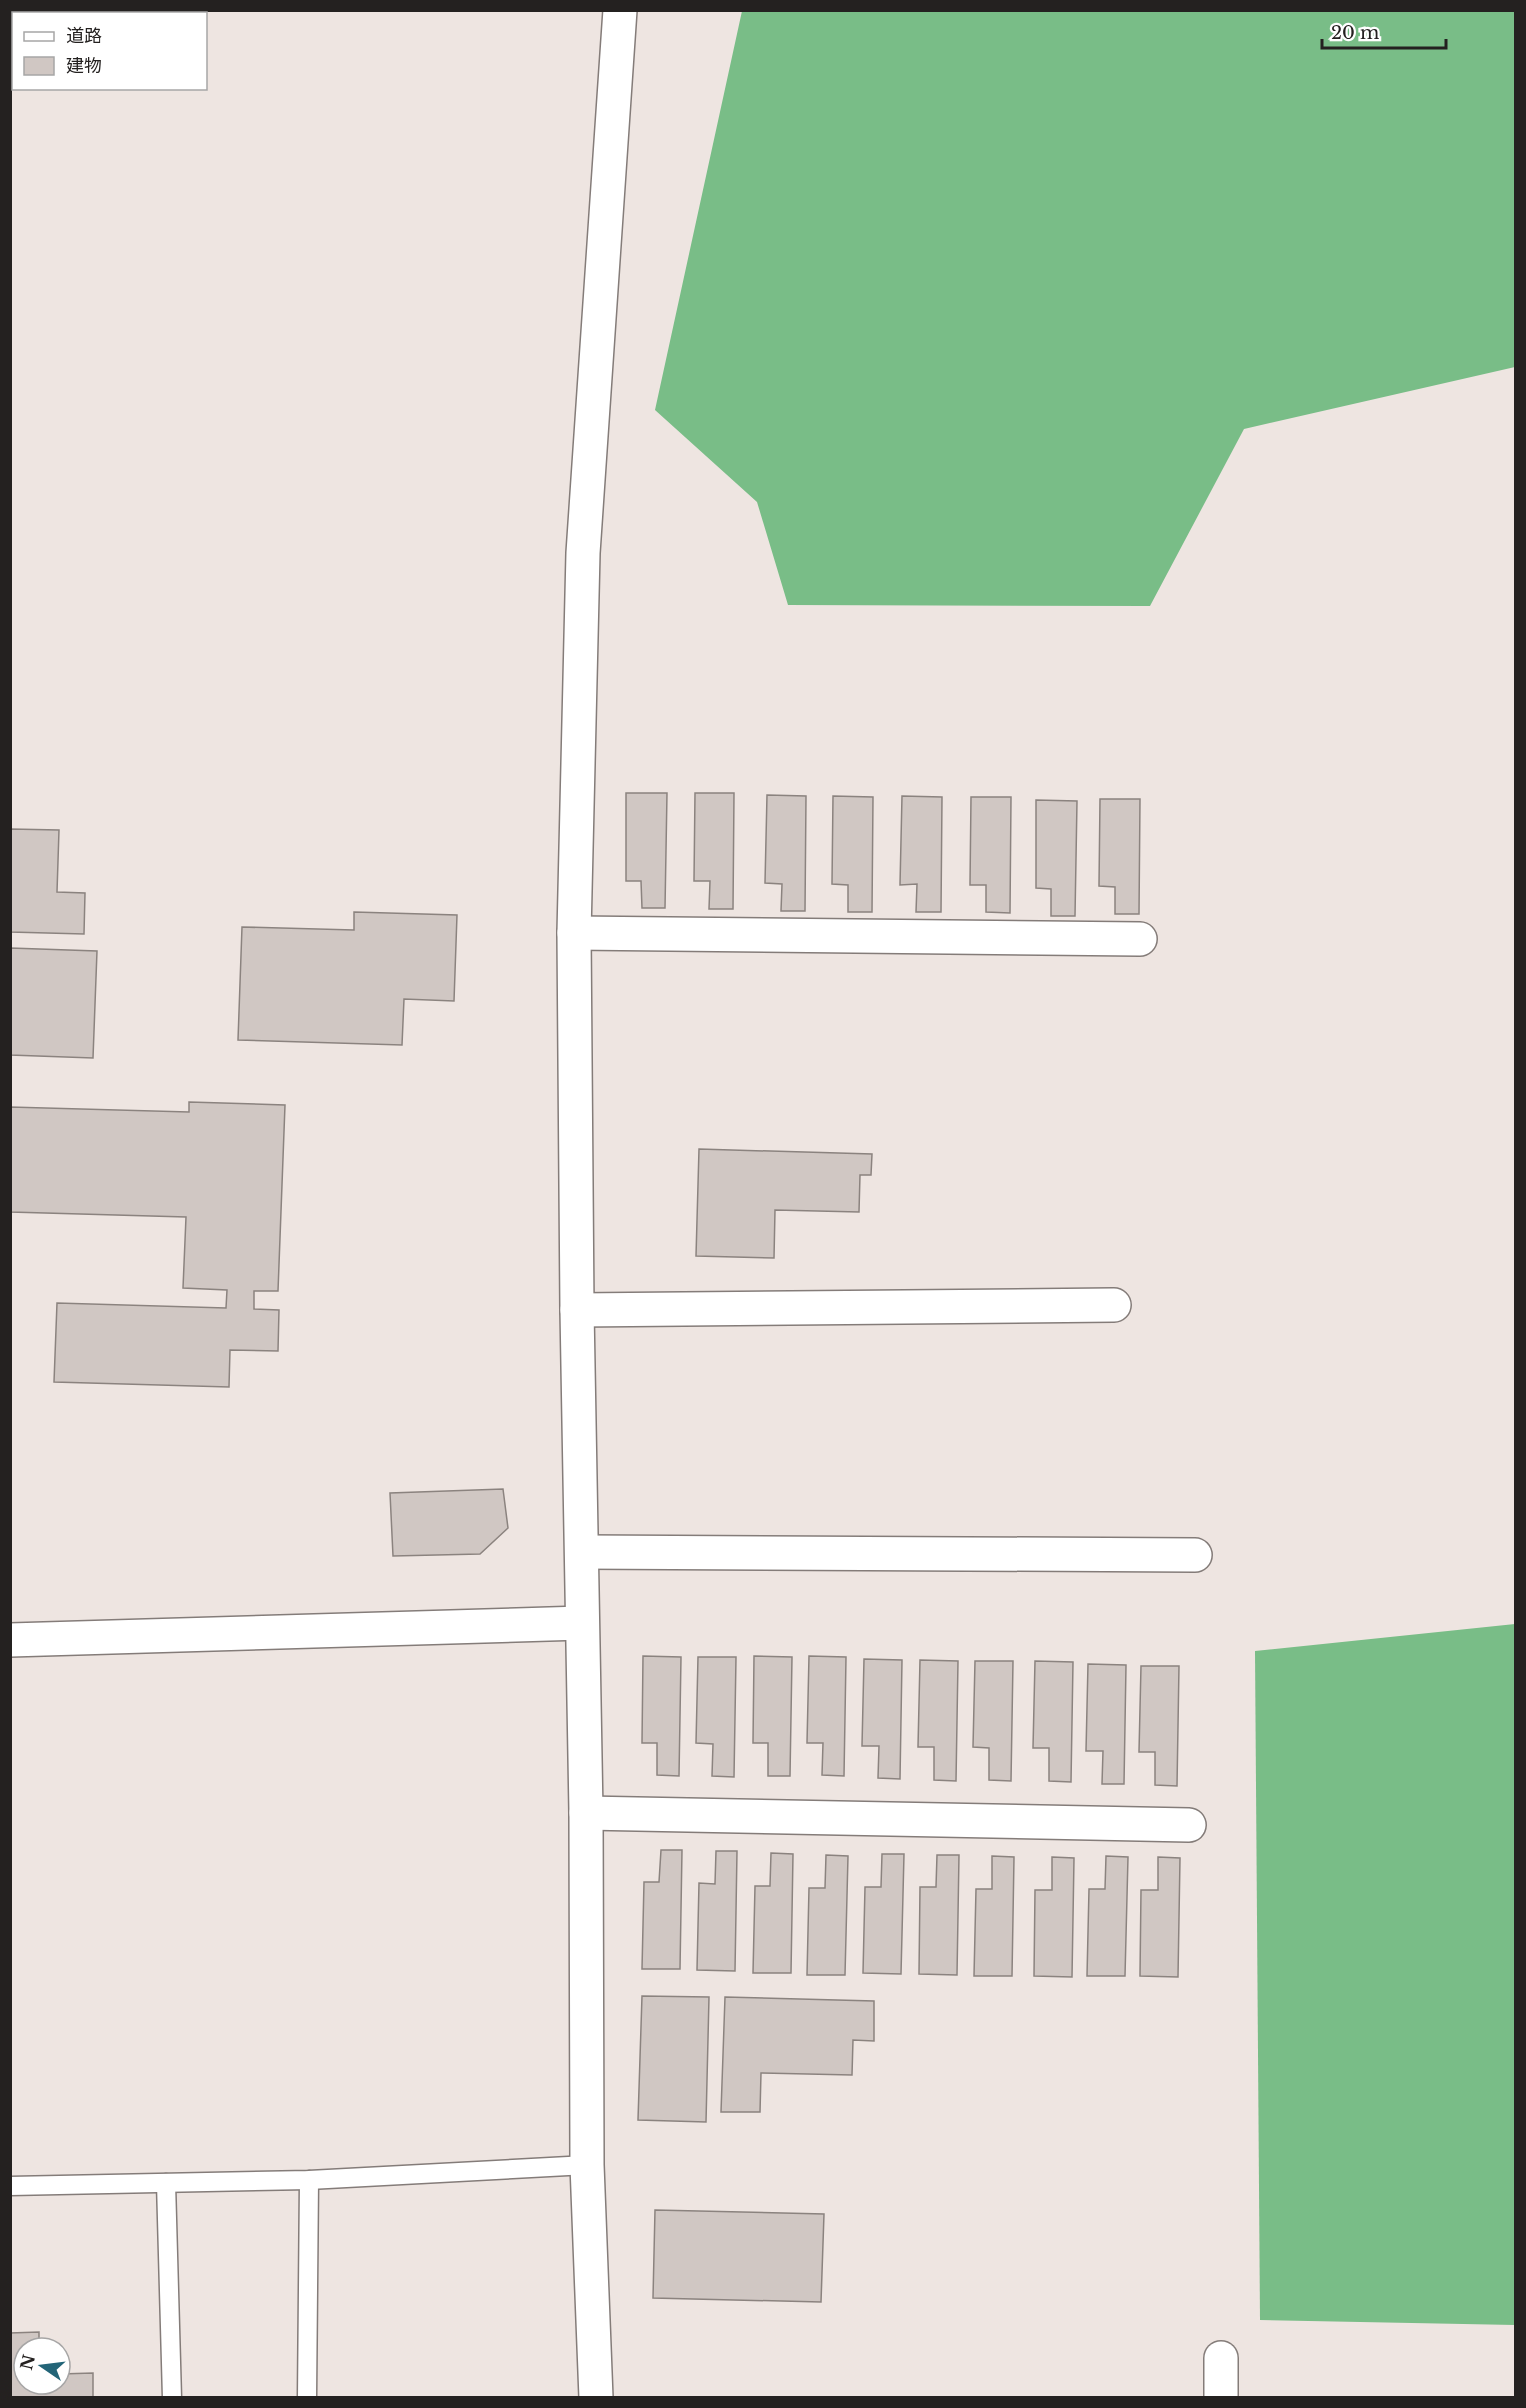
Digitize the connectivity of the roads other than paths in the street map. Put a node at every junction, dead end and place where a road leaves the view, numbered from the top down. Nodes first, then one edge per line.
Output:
1 (620, 10) edge
2 (574, 933) junction
3 (1140, 939) dead end
4 (1114, 1305) dead end
5 (577, 1310) junction
6 (582, 1552) junction
7 (1195, 1555) dead end
8 (582, 1623) junction
9 (10, 1640) edge
10 (586, 1813) junction
11 (1189, 1825) dead end
12 (587, 2165) junction
13 (309, 2180) junction
14 (166, 2182) junction
15 (10, 2186) edge
16 (1221, 2358) dead end
17 (172, 2397) edge
18 (307, 2397) edge
19 (596, 2397) edge
20 (1221, 2397) edge

1 - 2 street
2 - 3 street
2 - 5 street
4 - 5 street
5 - 6 street
6 - 7 street
6 - 8 street
8 - 9 street
8 - 10 street
10 - 11 street
10 - 12 street
12 - 13 lane
12 - 19 street
13 - 14 lane
13 - 18 lane
14 - 15 lane
14 - 17 lane
16 - 20 street

